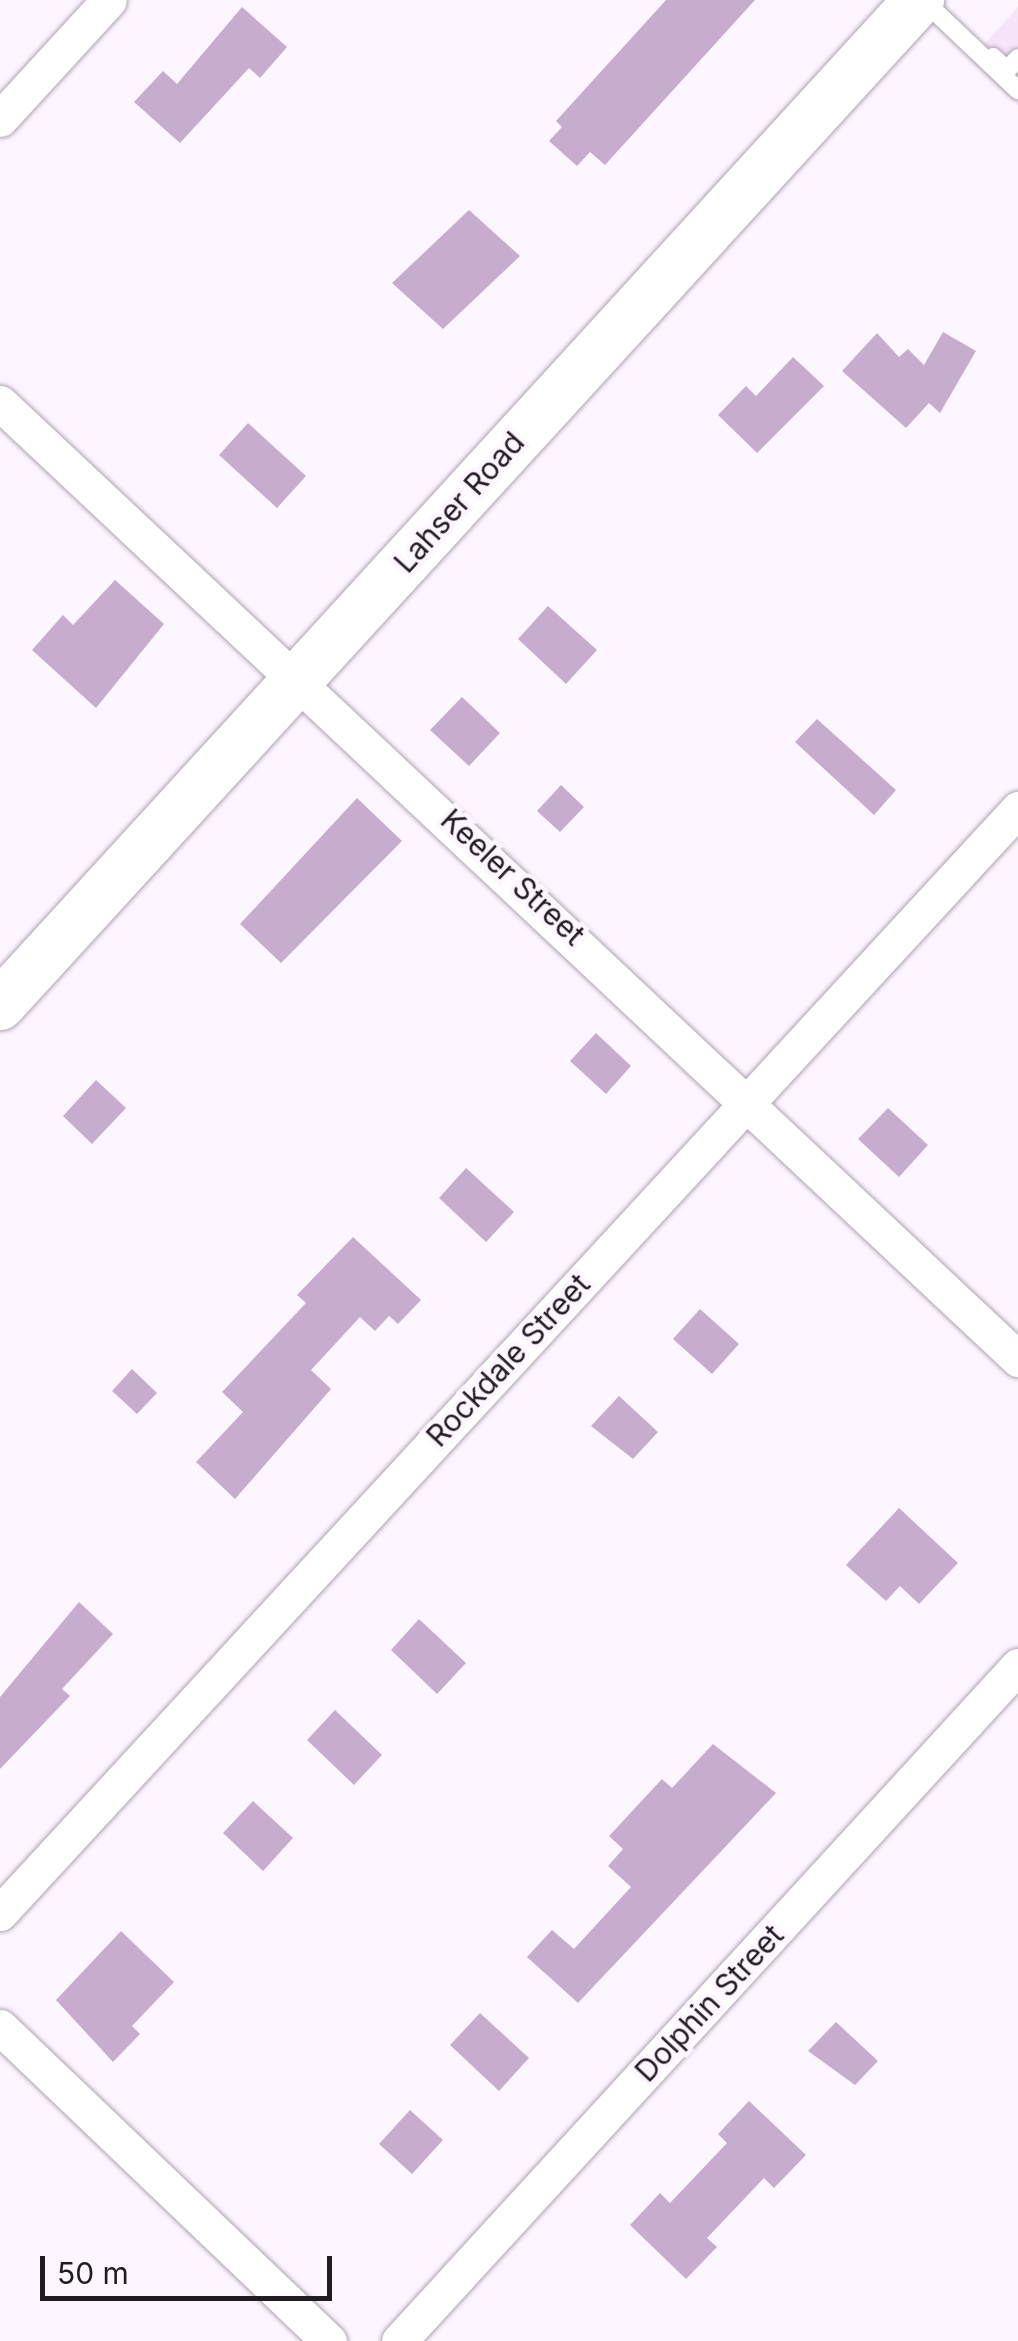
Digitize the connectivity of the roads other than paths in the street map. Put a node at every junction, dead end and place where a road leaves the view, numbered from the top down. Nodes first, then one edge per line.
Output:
1 (108, 0) edge
2 (924, 0) edge
3 (1018, 58) edge
4 (1018, 90) edge
5 (0, 119) edge
6 (0, 403) edge
7 (298, 678) junction
8 (1018, 809) edge
9 (0, 1005) edge
10 (748, 1100) junction
11 (1018, 1359) edge
12 (1018, 1666) edge
13 (0, 1913) edge
14 (0, 2027) edge
15 (328, 2341) edge
16 (399, 2341) edge

1 - 5 street
2 - 3 lane
2 - 4 lane
2 - 7 main road, Lahser Road
6 - 7 street, Keeler Street
7 - 9 main road, Lahser Road
7 - 10 street, Keeler Street
8 - 10 street, Rockdale Street
10 - 11 street, Keeler Street
10 - 13 street, Rockdale Street
12 - 16 street, Dolphin Street
14 - 15 street

